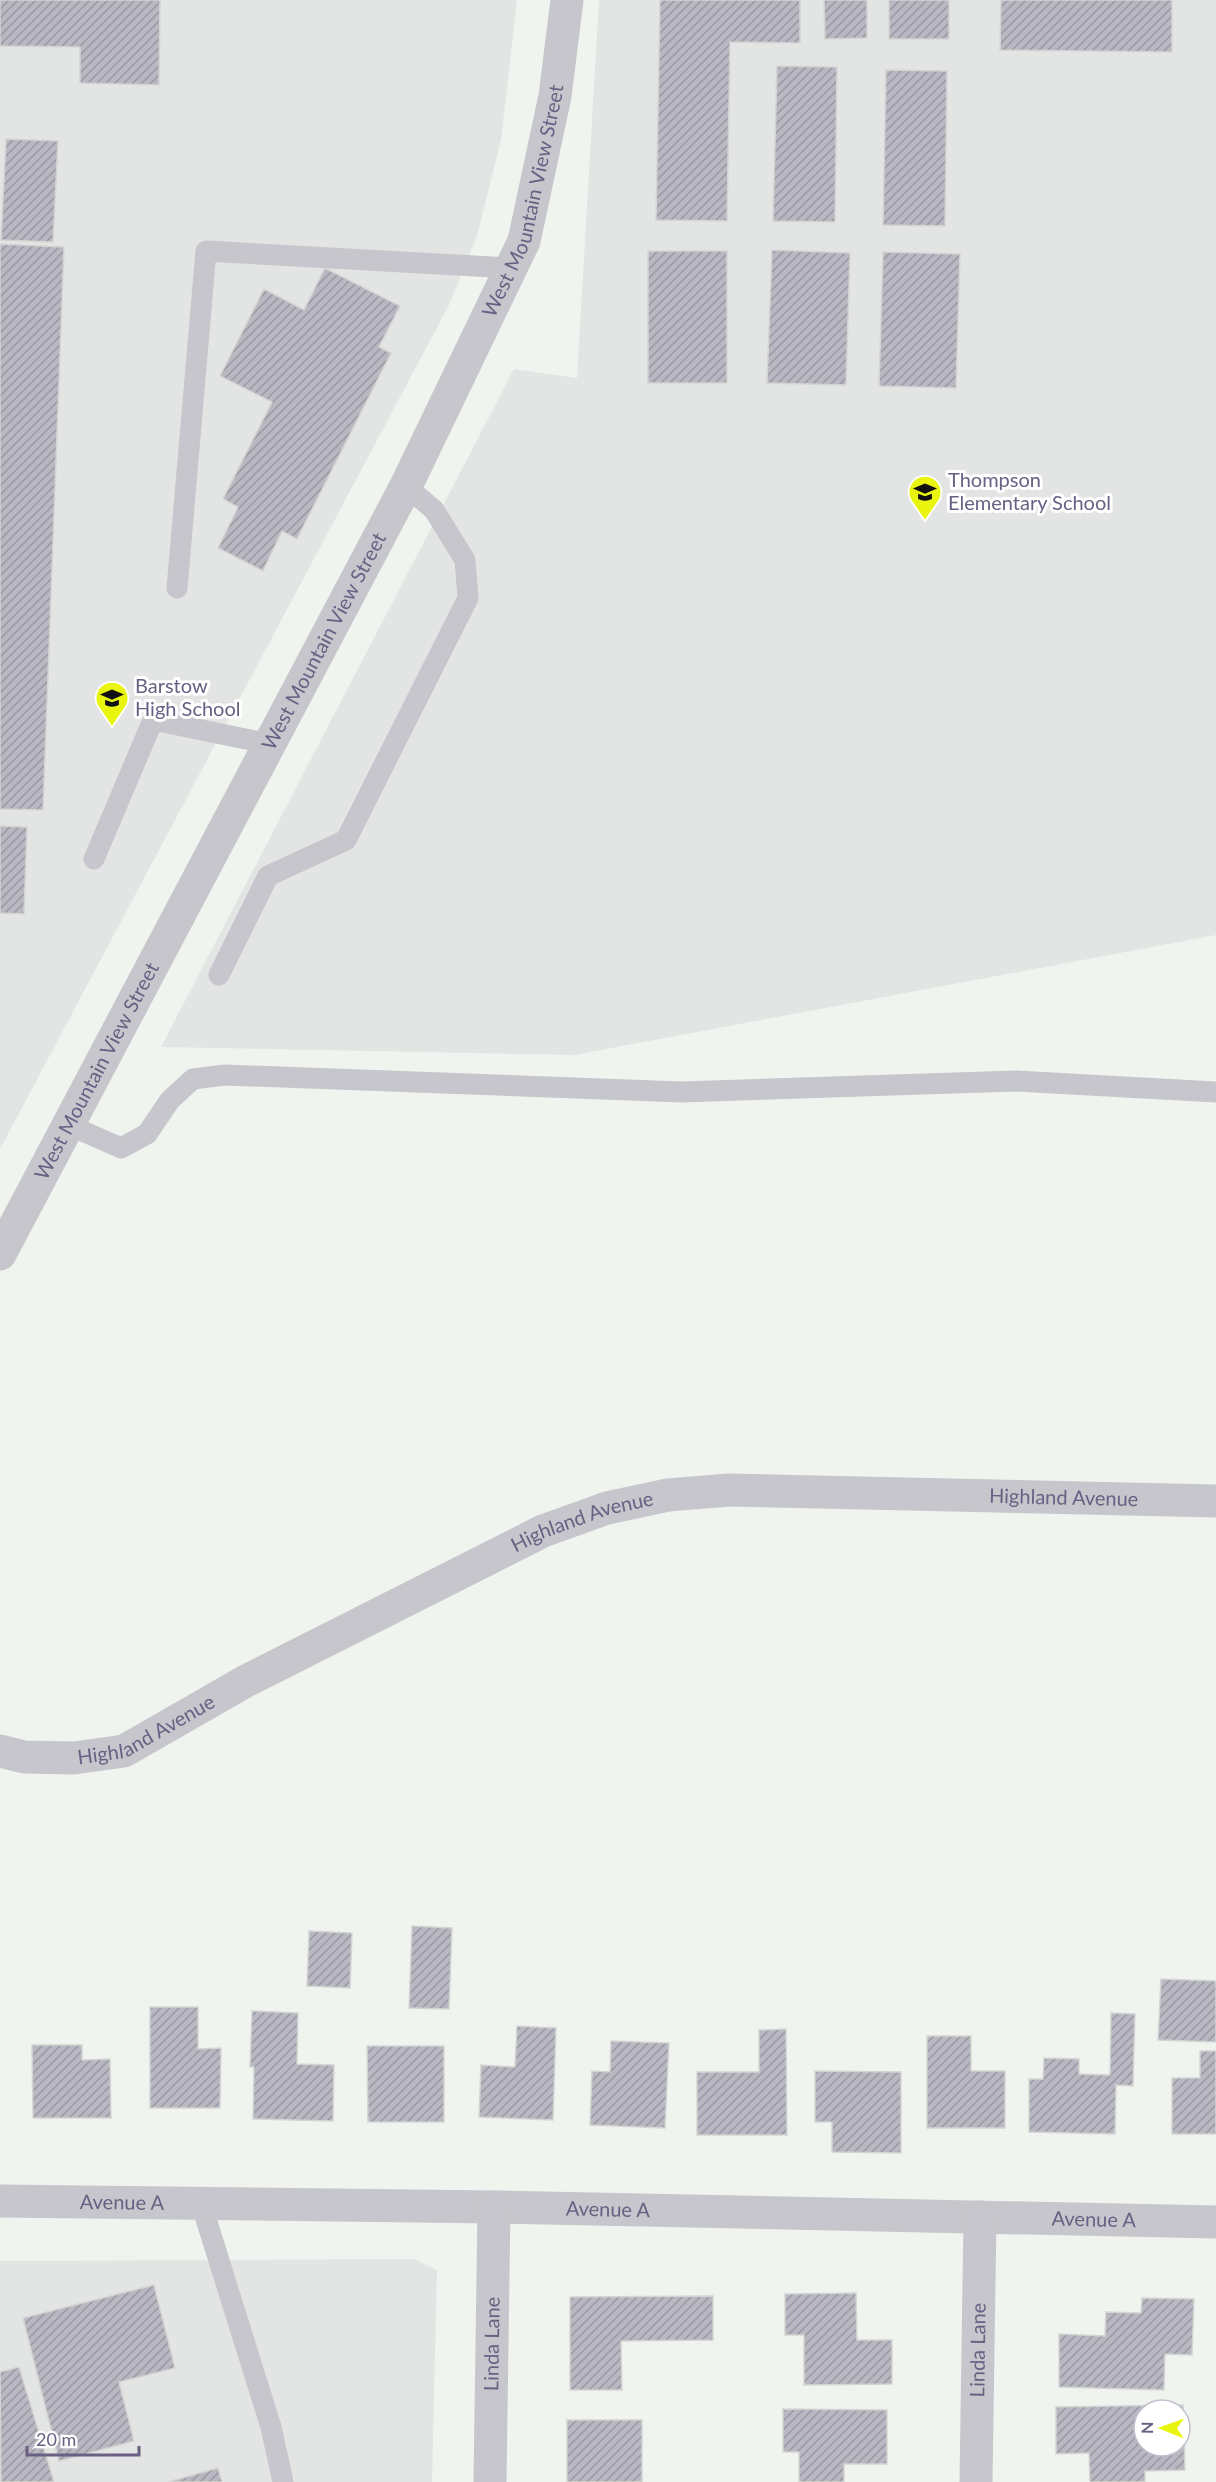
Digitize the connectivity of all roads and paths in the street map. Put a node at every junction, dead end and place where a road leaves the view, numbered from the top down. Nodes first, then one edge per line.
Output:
1 (567, 0) edge
2 (511, 268) junction
3 (406, 486) junction
4 (177, 588) dead end
5 (270, 744) junction
6 (94, 859) dead end
7 (219, 975) dead end
8 (1216, 1092) edge
9 (69, 1125) junction
10 (0, 1254) edge
11 (1216, 1501) edge
12 (0, 1751) edge
13 (0, 2200) edge
14 (201, 2203) junction
15 (494, 2207) junction
16 (980, 2217) junction
17 (1216, 2222) edge
18 (283, 2482) edge
19 (490, 2482) edge
20 (976, 2482) edge

1 - 2 street, West Mountain View Street
2 - 3 street, West Mountain View Street
2 - 4 lane
3 - 5 street, West Mountain View Street
3 - 7 lane
5 - 6 lane
5 - 9 street, West Mountain View Street
8 - 9 lane
9 - 10 street, West Mountain View Street
11 - 12 street, Highland Avenue
13 - 14 street, Avenue A
14 - 15 street, Avenue A
14 - 18 lane
15 - 16 street, Avenue A
15 - 19 street, Linda Lane
16 - 17 street, Avenue A
16 - 20 street, Linda Lane

